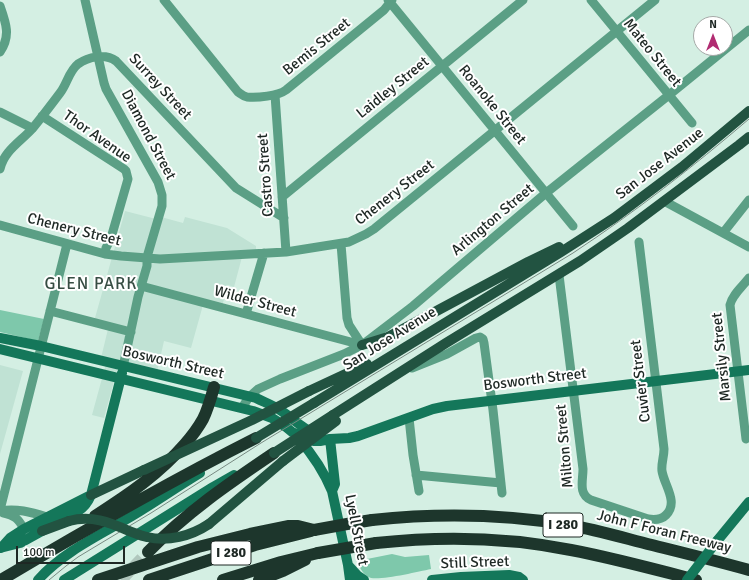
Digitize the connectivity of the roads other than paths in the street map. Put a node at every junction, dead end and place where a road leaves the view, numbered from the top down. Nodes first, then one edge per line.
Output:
1 (85, 0) edge
2 (164, 0) edge
3 (522, 0) edge
4 (591, 0) edge
5 (655, 0) edge
6 (390, 1) edge
7 (0, 6) edge
8 (749, 30) edge
9 (617, 32) junction
10 (0, 52) edge
11 (98, 57) junction
12 (442, 66) junction
13 (275, 95) junction
14 (669, 95) junction
15 (749, 111) edge
16 (0, 112) edge
17 (42, 116) junction
18 (692, 123) dead end
19 (32, 128) junction
20 (495, 131) junction
21 (749, 137) edge
22 (0, 169) edge
23 (546, 193) junction
24 (282, 197) junction
25 (749, 200) edge
26 (664, 201) junction
27 (284, 218) junction
28 (0, 225) edge
29 (573, 226) dead end
30 (723, 233) junction
31 (584, 238) junction
32 (639, 242) dead end
33 (67, 244) junction
34 (341, 244) junction
35 (749, 247) edge
36 (286, 252) junction
37 (105, 254) junction
38 (264, 254) junction
39 (147, 257) junction
40 (559, 275) junction
41 (749, 278) edge
42 (141, 286) junction
43 (50, 311) junction
44 (246, 314) junction
45 (451, 318) junction
46 (131, 332) junction
47 (0, 338) edge
48 (362, 345) junction
49 (41, 346) junction
50 (0, 349) edge
51 (38, 359) junction
52 (123, 367) junction
53 (749, 370) edge
54 (738, 371) junction
55 (397, 374) junction
56 (120, 378) junction
57 (656, 381) junction
58 (214, 388) junction
59 (573, 391) junction
60 (249, 397) junction
61 (210, 401) junction
62 (491, 401) junction
63 (242, 408) junction
64 (409, 418) junction
65 (292, 432) junction
66 (256, 438) junction
67 (330, 439) junction
68 (746, 439) dead end
69 (279, 457) junction
70 (416, 475) junction
71 (501, 483) junction
72 (332, 491) junction
73 (419, 491) dead end
74 (502, 494) dead end
75 (91, 495) junction
76 (584, 495) joint
77 (749, 502) edge
78 (0, 511) edge
79 (47, 518) junction
80 (24, 529) junction
81 (314, 530) junction
82 (42, 531) junction
83 (1, 548) edge
84 (148, 552) tunnel mouth
85 (318, 553) junction
86 (34, 560) junction
87 (348, 565) junction
88 (749, 570) edge
89 (521, 578) edge
90 (2, 580) edge
91 (38, 580) edge
92 (64, 580) edge
93 (98, 580) edge
94 (149, 580) edge
95 (223, 580) edge
96 (259, 580) edge
97 (350, 580) edge
98 (364, 580) edge
99 (432, 580) edge
100 (436, 580) edge
101 (687, 580) edge
102 (696, 580) edge

1 - 11 street, Diamond Street
2 - 13 street
3 - 12 street, Laidley Street
4 - 9 street, Mateo Street
5 - 9 street, Chenery Street
6 - 12 street, Roanoke Street
6 - 13 street, Bemis Street
7 - 10 street
8 - 14 street, Arlington Street
9 - 14 street, Mateo Street
9 - 20 street, Chenery Street
11 - 17 street
11 - 27 street, Surrey Street
11 - 39 street, Diamond Street
12 - 20 street, Roanoke Street
12 - 24 street, Laidley Street
13 - 24 street, Castro Street
14 - 18 street, Mateo Street
14 - 23 street, Arlington Street
15 - 31 main road, San Jose Avenue
16 - 19 street
17 - 19 street
17 - 37 street, Thor Avenue
19 - 22 street
20 - 23 street, Roanoke Street
20 - 34 street, Chenery Street
21 - 26 main road, San Jose Avenue
23 - 29 street, Roanoke Street
23 - 48 street, Arlington Street
24 - 27 street, Castro Street
25 - 30 street
26 - 30 street
26 - 40 main road, San Jose Avenue
27 - 36 street, Castro Street
28 - 33 street, Chenery Street
30 - 35 street
31 - 45 main road, San Jose Avenue
31 - 48 main road
32 - 57 street, Cuvier Street
33 - 37 street, Chenery Street
33 - 43 street
34 - 36 street, Chenery Street
34 - 48 street
36 - 38 street, Chenery Street
37 - 39 street, Chenery Street
38 - 39 street, Chenery Street
38 - 44 street
39 - 42 street, Diamond Street
40 - 55 main road, San Jose Avenue
40 - 59 street, Milton Street
41 - 54 street, Marsily Street
42 - 44 street, Wilder Street
42 - 46 street, Diamond Street
43 - 46 street
43 - 49 street
44 - 48 street, Wilder Street
45 - 66 main road, San Jose Avenue, bridge
45 - 75 main road, bridge
46 - 52 street, Diamond Street
47 - 49 main road, Bosworth Street
48 - 60 street, Arlington Street
49 - 51 street
49 - 52 main road, Bosworth Street
50 - 51 main road, Bosworth Street
51 - 56 main road, Bosworth Street
51 - 78 street
52 - 56 main road, Diamond Street
52 - 58 main road, Bosworth Street
53 - 54 main road, Bosworth Street
54 - 57 main road, Bosworth Street
54 - 68 street, Marsily Street
55 - 62 street
55 - 69 main road, San Jose Avenue, bridge
56 - 61 main road, Bosworth Street
56 - 75 main road, Diamond Street
57 - 59 main road, Bosworth Street
57 - 76 street, Cuvier Street
58 - 60 main road, Bosworth Street
58 - 61 highway
59 - 62 main road, Bosworth Street
59 - 76 street, Milton Street
60 - 63 street, Arlington Street
60 - 67 main road, Bosworth Street
61 - 63 main road, Bosworth Street
61 - 86 highway
62 - 64 main road, Bosworth Street
62 - 71 street
63 - 65 main road, Bosworth Street
64 - 67 main road, Bosworth Street
64 - 70 street
65 - 67 main road, Bosworth Street
65 - 72 main road
66 - 86 highway
66 - 91 main road, San Jose Avenue
67 - 72 main road, Lyell Street
69 - 82 main road, bridge
69 - 84 highway
69 - 92 main road, San Jose Avenue
70 - 71 street
70 - 73 street
71 - 74 street
72 - 87 main road, Lyell Street
75 - 79 main road
75 - 82 main road
77 - 101 main road, bridge
78 - 79 street
78 - 80 street
79 - 80 main road
80 - 83 main road
81 - 88 highway, John F Foran Freeway / I 280, bridge
81 - 93 highway
81 - 94 highway, John F Foran Freeway / I 280
82 - 83 main road
85 - 95 highway, I 280
85 - 96 highway
85 - 102 highway, I 280, bridge
86 - 90 highway
87 - 97 main road, Lyell Street
87 - 98 main road
89 - 100 main road, Still Street
99 - 100 main road, Still Street

